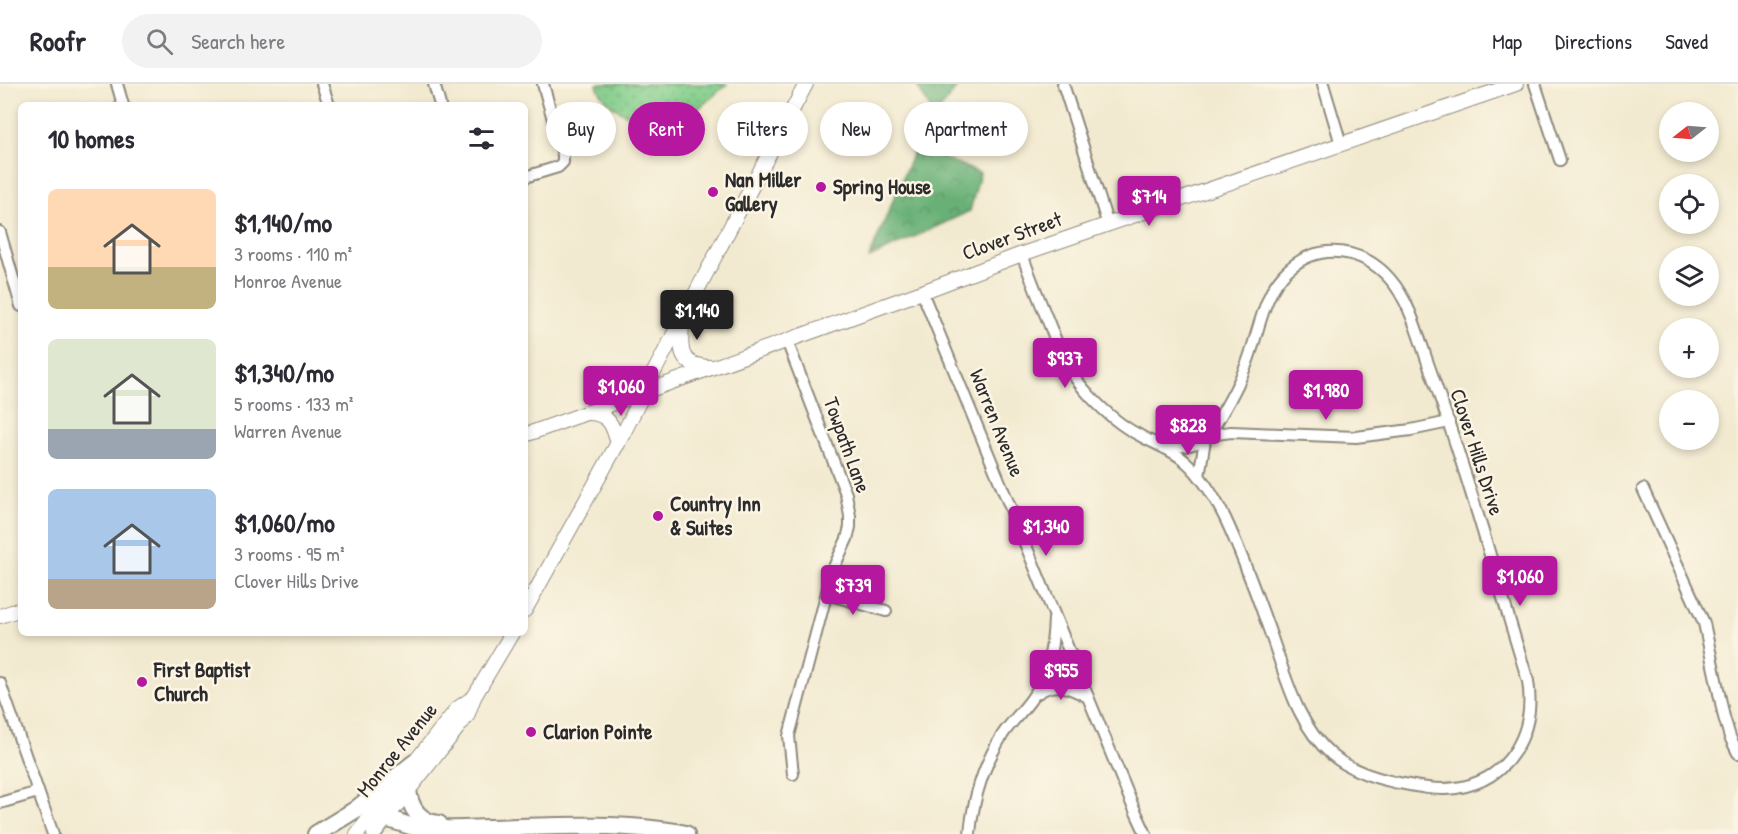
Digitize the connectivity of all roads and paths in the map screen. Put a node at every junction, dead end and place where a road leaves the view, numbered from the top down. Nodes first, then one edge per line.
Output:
1 (117, 84) edge
2 (322, 84) edge
3 (434, 84) edge
4 (543, 84) edge
5 (806, 84) edge
6 (1063, 84) edge
7 (1323, 84) edge
8 (1516, 84) edge
9 (1535, 84) edge
10 (122, 102) edge
11 (327, 102) edge
12 (439, 102) edge
13 (1341, 144) junction
14 (1560, 160) dead end
15 (528, 176) edge
16 (1108, 225) junction
17 (0, 232) edge
18 (1022, 254) junction
19 (922, 292) junction
20 (18, 295) edge
21 (683, 317) junction
22 (787, 341) junction
23 (712, 367) junction
24 (645, 391) junction
25 (587, 413) junction
26 (1449, 422) junction
27 (528, 434) edge
28 (1207, 438) junction
29 (618, 444) junction
30 (1164, 448) junction
31 (1199, 476) junction
32 (1643, 489) dead end
33 (828, 594) junction
34 (528, 605) edge
35 (18, 610) edge
36 (886, 611) dead end
37 (0, 616) edge
38 (1054, 616) junction
39 (510, 636) edge
40 (0, 683) edge
41 (1034, 696) junction
42 (474, 697) junction
43 (1088, 697) junction
44 (1738, 753) edge
45 (414, 763) junction
46 (793, 774) dead end
47 (408, 790) junction
48 (38, 792) junction
49 (0, 803) edge
50 (376, 823) edge
51 (467, 829) junction
52 (53, 834) edge
53 (316, 834) edge
54 (357, 834) edge
55 (686, 834) edge
56 (970, 834) edge
57 (1146, 834) edge

1 - 10 street
2 - 11 street
3 - 12 street
4 - 15 street
5 - 21 main road
6 - 16 street
7 - 13 street
8 - 13 main road, Clover Street
9 - 14 street
13 - 16 main road, Clover Street
16 - 18 main road, Clover Street
17 - 20 street
18 - 19 main road, Clover Street
18 - 30 street, Clover Hills Drive
19 - 22 main road, Clover Street
19 - 38 street, Warren Avenue
21 - 23 main road
21 - 24 main road
22 - 23 main road, Clover Street
22 - 33 street, Towpath Lane
23 - 24 main road, Clover Street
24 - 25 main road, Clover Street
24 - 29 main road
25 - 27 main road, Clover Street
25 - 29 main road
26 - 28 street
26 - 28 street, Clover Hills Drive
26 - 31 street, Clover Hills Drive
28 - 30 street
28 - 31 street, Clover Hills Drive
29 - 34 main road
30 - 31 street, Clover Hills Drive
32 - 44 street
33 - 36 street
33 - 46 street, Towpath Lane
35 - 37 main road
38 - 41 street
38 - 43 street, Warren Avenue
39 - 42 main road, Monroe Avenue
40 - 48 street
41 - 43 street
41 - 56 street
42 - 45 main road, Monroe Avenue
42 - 47 main road, Monroe Avenue
43 - 57 street, Warren Avenue
45 - 50 main road, Monroe Avenue
45 - 53 highway
47 - 50 main road, Monroe Avenue
47 - 51 highway
48 - 49 street
48 - 52 street
50 - 51 highway
50 - 54 main road, Monroe Avenue
51 - 55 highway

